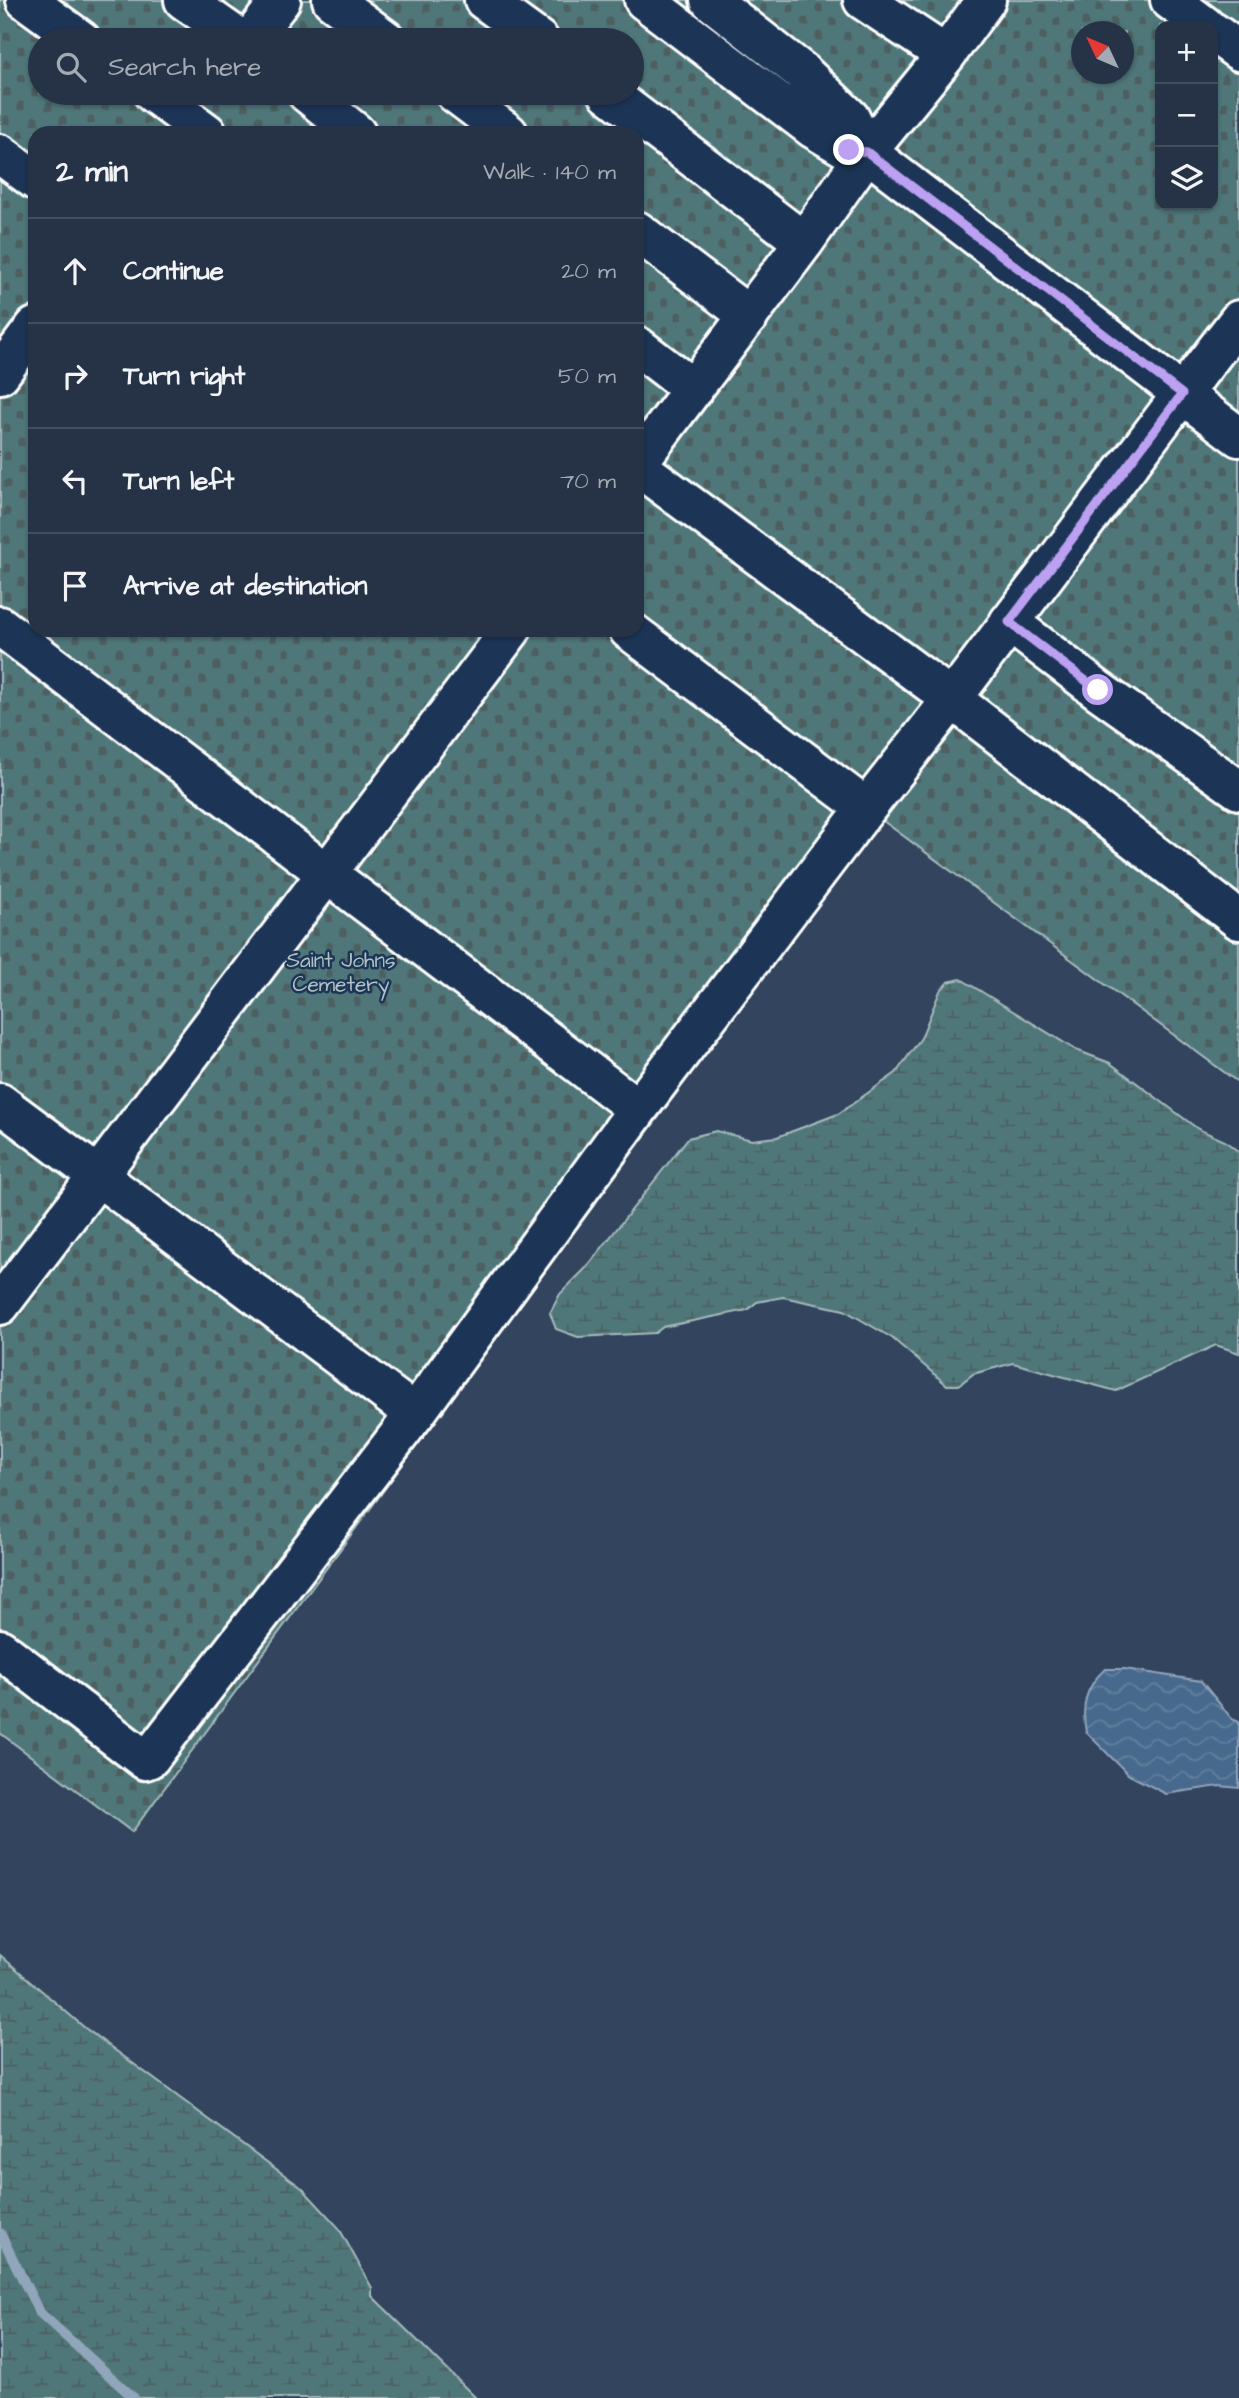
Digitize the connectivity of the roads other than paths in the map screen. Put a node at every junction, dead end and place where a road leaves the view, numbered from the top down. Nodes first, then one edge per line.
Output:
1 (26, 0) edge
2 (184, 0) edge
3 (281, 0) edge
4 (332, 0) edge
5 (484, 0) edge
6 (644, 0) edge
7 (710, 0) edge
8 (863, 0) edge
9 (986, 0) edge
10 (1170, 0) edge
11 (1198, 21) edge
12 (64, 28) edge
13 (224, 28) edge
14 (259, 28) edge
15 (370, 28) edge
16 (522, 28) edge
17 (1218, 36) edge
18 (1239, 51) edge
19 (946, 55) junction
20 (172, 105) edge
21 (322, 105) edge
22 (471, 105) edge
23 (624, 105) edge
24 (196, 120) edge
25 (347, 126) edge
26 (499, 126) edge
27 (867, 152) junction
28 (0, 154) edge
29 (28, 175) edge
30 (644, 236) edge
31 (804, 242) junction
32 (749, 316) junction
33 (1239, 320) edge
34 (28, 336) edge
35 (644, 351) edge
36 (0, 374) edge
37 (693, 388) junction
38 (1182, 394) junction
39 (1239, 437) edge
40 (644, 455) edge
41 (644, 470) edge
42 (1009, 622) junction
43 (0, 626) edge
44 (507, 637) edge
45 (638, 637) edge
46 (952, 699) junction
47 (1239, 790) edge
48 (866, 808) junction
49 (328, 874) junction
50 (1239, 920) edge
51 (0, 1103) edge
52 (638, 1109) junction
53 (98, 1176) junction
54 (0, 1305) edge
55 (415, 1414) junction
56 (0, 1649) edge

1 - 12 lane
2 - 13 lane
3 - 14 lane
4 - 15 lane
5 - 16 lane
6 - 27 lane
7 - 27 lane
8 - 19 lane
9 - 19 lane
10 - 11 lane
17 - 18 lane
19 - 27 lane
20 - 24 lane
21 - 25 lane
22 - 26 lane
23 - 31 lane
27 - 31 lane
27 - 38 lane
28 - 29 lane
30 - 32 lane
31 - 32 lane
32 - 37 lane
33 - 38 lane
34 - 36 lane
35 - 37 lane
37 - 40 lane
38 - 39 lane
38 - 42 lane
41 - 46 lane
42 - 46 lane
42 - 47 lane
43 - 49 lane
44 - 49 lane
45 - 48 lane
46 - 48 lane
46 - 50 lane
48 - 52 lane
49 - 52 lane
49 - 53 lane
51 - 53 lane
52 - 55 lane
53 - 54 lane
53 - 55 lane
55 - 56 lane

